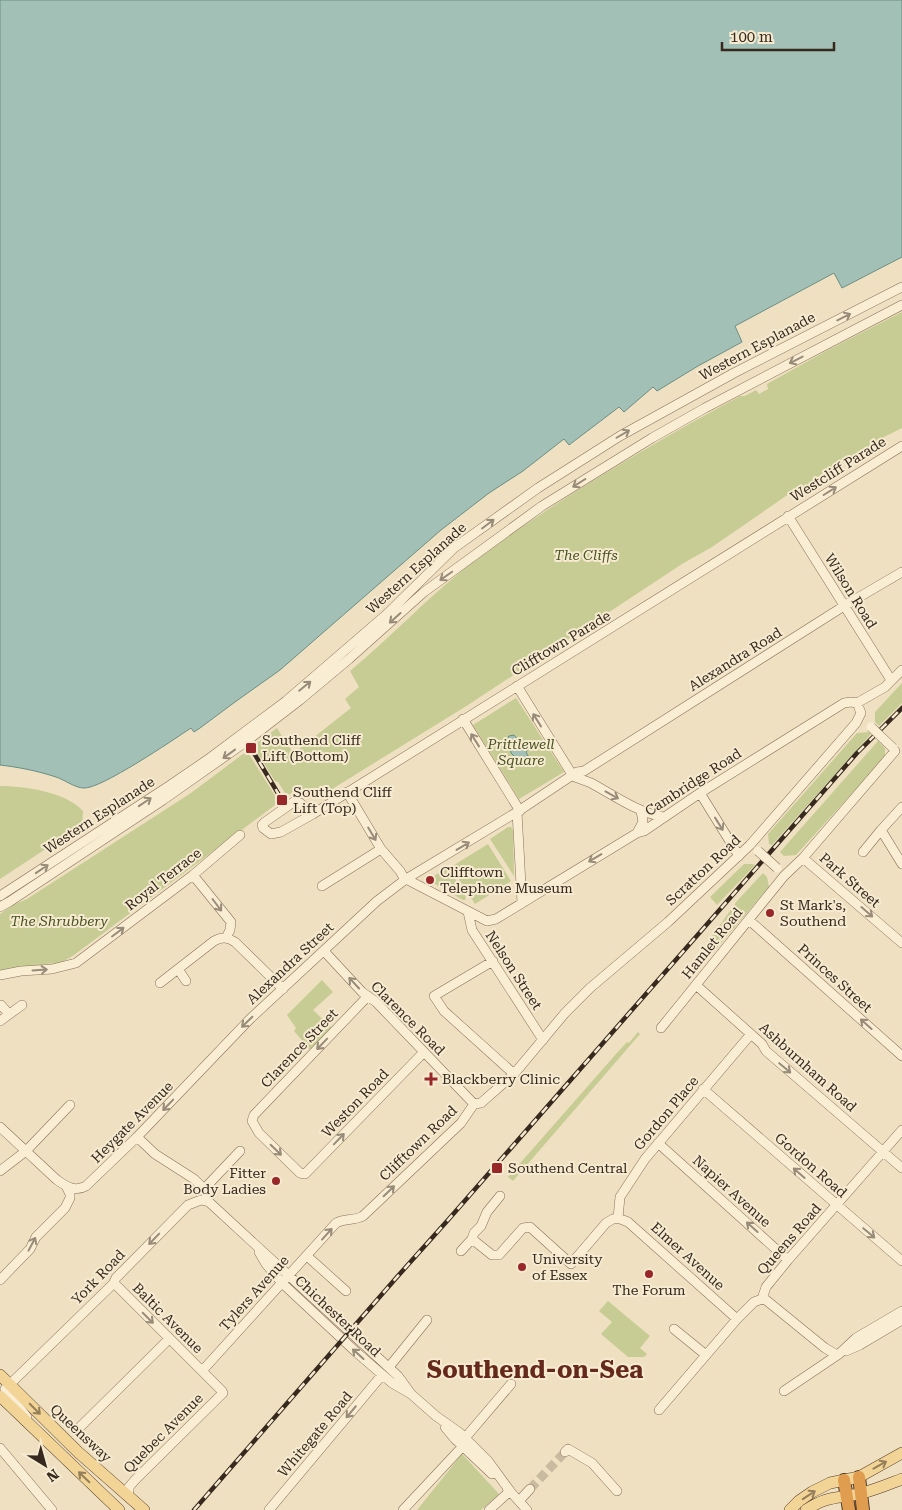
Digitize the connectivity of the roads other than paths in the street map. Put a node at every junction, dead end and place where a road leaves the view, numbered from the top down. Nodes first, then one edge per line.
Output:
1 (902, 287) edge
2 (902, 305) edge
3 (902, 446) edge
4 (788, 516) junction
5 (902, 572) edge
6 (844, 606) junction
7 (902, 670) edge
8 (891, 680) junction
9 (516, 686) junction
10 (857, 703) junction
11 (860, 717) junction
12 (463, 720) junction
13 (897, 752) edge
14 (583, 775) junction
15 (573, 776) junction
16 (347, 792) junction
17 (700, 793) junction
18 (902, 807) edge
19 (641, 811) junction
20 (518, 812) junction
21 (313, 814) junction
22 (663, 817) junction
23 (881, 830) junction
24 (637, 833) junction
25 (240, 835) dead end
26 (750, 845) junction
27 (381, 849) junction
28 (863, 852) dead end
29 (740, 856) junction
30 (803, 858) junction
31 (902, 864) edge
32 (193, 875) junction
33 (784, 876) junction
34 (405, 880) junction
35 (322, 886) dead end
36 (0, 895) edge
37 (522, 903) junction
38 (0, 907) edge
39 (468, 912) junction
40 (749, 920) junction
41 (226, 938) junction
42 (902, 943) edge
43 (324, 951) junction
44 (493, 962) junction
45 (178, 969) junction
46 (0, 975) edge
47 (186, 981) dead end
48 (160, 983) dead end
49 (696, 985) junction
50 (283, 990) junction
51 (368, 996) junction
52 (1, 1005) edge
53 (22, 1005) dead end
54 (9, 1014) junction
55 (0, 1021) edge
56 (662, 1028) dead end
57 (751, 1034) junction
58 (543, 1040) junction
59 (424, 1052) junction
60 (902, 1056) edge
61 (199, 1073) joint
62 (514, 1074) junction
63 (704, 1089) junction
64 (474, 1104) junction
65 (70, 1105) dead end
66 (0, 1127) edge
67 (902, 1130) edge
68 (137, 1137) junction
69 (658, 1143) junction
70 (26, 1150) junction
71 (240, 1151) dead end
72 (883, 1151) junction
73 (902, 1168) edge
74 (0, 1171) edge
75 (305, 1174) joint
76 (66, 1186) junction
77 (204, 1189) junction
78 (500, 1196) dead end
79 (210, 1202) junction
80 (836, 1205) junction
81 (618, 1218) junction
82 (351, 1220) joint
83 (472, 1238) junction
84 (257, 1247) junction
85 (461, 1251) dead end
86 (307, 1256) junction
87 (788, 1260) junction
88 (902, 1260) edge
89 (289, 1274) junction
90 (0, 1280) edge
91 (282, 1282) junction
92 (114, 1284) junction
93 (346, 1291) dead end
94 (762, 1298) junction
95 (902, 1311) edge
96 (737, 1319) junction
97 (427, 1320) dead end
98 (902, 1320) edge
99 (674, 1329) dead end
100 (169, 1339) junction
101 (706, 1355) junction
102 (838, 1355) junction
103 (389, 1367) junction
104 (202, 1371) junction
105 (0, 1375) edge
106 (382, 1375) junction
107 (10, 1384) junction
108 (510, 1384) dead end
109 (784, 1391) dead end
110 (411, 1394) junction
111 (0, 1396) edge
112 (659, 1410) dead end
113 (36, 1429) junction
114 (78, 1429) dead end
115 (464, 1442) junction
116 (0, 1448) edge
117 (565, 1452) dead end
118 (902, 1453) edge
119 (859, 1477) junction
120 (902, 1479) edge
121 (844, 1480) junction
122 (530, 1489) tunnel mouth
123 (510, 1491) junction
124 (617, 1492) dead end
125 (861, 1494) junction
126 (128, 1496) junction
127 (846, 1496) junction
128 (519, 1501) junction
129 (52, 1510) edge
130 (119, 1510) edge
131 (144, 1510) edge
132 (269, 1510) edge
133 (403, 1510) edge
134 (489, 1510) edge
135 (527, 1510) edge
136 (790, 1510) edge
137 (806, 1510) edge
138 (849, 1510) edge
139 (863, 1510) edge

36 -> 1 street, Western Esplanade
2 -> 38 street, Western Esplanade
4 -> 3 street, Westcliff Parade
4 - 6 street, Wilson Road
4 - 9 street, Clifftown Parade
5 - 6 street, Alexandra Road
6 - 8 street, Wilson Road
6 - 14 street, Alexandra Road
7 - 8 street, Cambridge Road
8 - 10 street, Cambridge Road
9 - 12 street, Clifftown Parade
15 -> 9 street
10 - 11 street
10 - 17 street, Cambridge Road
11 - 13 street, bridge
11 - 26 street, Scratton Road
12 - 16 street, Clifftown Parade
20 -> 12 street
13 - 30 street, Hamlet Road
14 - 15 street, Alexandra Road
14 -> 19 street
15 - 20 street, Alexandra Road
16 - 21 street, Clifftown Parade
16 -> 27 street
17 - 22 street, Cambridge Road
17 -> 29 street
18 - 23 street
19 - 22 street
19 - 24 street
34 -> 20 street, Alexandra Road
20 - 37 street
21 - 21 street, Clifftown Parade
22 - 24 street, Cambridge Road
23 - 28 street
23 - 31 street
24 -> 37 street, Cambridge Road
25 - 32 street, Royal Terrace
26 - 29 street, Scratton Road
26 - 33 street, bridge
27 - 34 street
27 - 35 street
29 - 58 street, Scratton Road
30 - 33 street, Hamlet Road
30 -> 42 street, Park Street
32 -> 41 street
46 -> 32 street, Royal Terrace
33 - 40 street, Hamlet Road
34 - 39 street
34 - 43 street, Alexandra Street
37 - 39 street, Cambridge Road
39 - 44 street, Nelson Street
40 - 49 street, Hamlet Road
60 -> 40 street, Princes Street
41 - 45 street
41 - 50 street
43 - 50 street, Alexandra Street
51 -> 43 street, Clarence Road
44 - 58 street, Nelson Street
44 - 62 street
45 - 47 street
45 - 48 street
49 - 56 street, Hamlet Road
49 - 57 street, Ashburnham Road
50 -> 61 street, Alexandra Street
51 - 59 street, Clarence Road
51 -> 75 street, Clarence Street
52 - 54 street
53 - 54 street
54 - 55 street
57 - 63 street, Gordon Place
57 -> 72 street, Ashburnham Road
58 - 62 street, Clifftown Road
59 - 64 street, Clarence Road
75 -> 59 street, Weston Road
61 -> 68 street, Heygate Avenue
62 - 64 street, Clifftown Road
63 - 69 street, Gordon Place
80 -> 63 street, Gordon Road
82 -> 64 street, Clifftown Road
65 - 70 street
66 - 70 street
67 - 72 street, Queens Road
68 - 76 street, Heygate Avenue
68 - 77 street, Chichester Road
69 - 81 street, Gordon Place
87 -> 69 street, Napier Avenue
70 - 74 street
70 - 76 street
71 - 77 street
72 - 73 street, Ashburnham Road
72 - 80 street, Queens Road
90 -> 76 street
77 - 79 street, Chichester Road
78 - 83 street
79 - 84 street, Chichester Road
79 -> 92 street, York Road
80 - 87 street, Queens Road
80 -> 88 street, Gordon Road
81 - 83 street
81 - 96 street, Elmer Avenue
86 -> 82 street, Tylers Avenue
83 - 85 street
84 - 89 street, Chichester Road
84 - 91 street, Chichester Road
86 - 89 street, Tylers Avenue
86 - 93 street
87 - 94 street, Queens Road
89 - 91 street, Tylers Avenue
89 - 103 street, Chichester Road
91 - 104 street, Tylers Avenue
106 -> 91 street, Chichester Road
92 -> 100 street, Baltic Avenue
92 - 107 street, York Road
94 - 96 street, Queens Road
94 - 102 street
95 - 102 street
96 - 101 street, Queens Road
97 - 103 street
98 - 102 street
99 - 101 street
100 - 104 street, Baltic Avenue
100 - 114 street
101 - 112 street, Queens Road
102 - 109 street
103 - 110 street, Chichester Road
104 - 126 street, Quebec Avenue
105 - 107 main road, Queensway
106 - 110 street, Chichester Road
106 -> 132 street, Whitegate Road
107 - 113 street
107 -> 126 main road, Queensway
108 - 115 street
110 - 115 street, Chichester Road
111 - 113 main road, Queensway
130 -> 113 main road, Queensway
115 - 123 street, Chichester Road
115 - 133 street
116 - 129 street
117 - 124 street
119 -> 118 main road
119 - 121 main road
119 - 125 highway
120 - 125 main road
121 - 127 highway
136 -> 121 main road
122 - 128 street
123 - 128 street, Chichester Road
123 - 134 street
125 - 127 main road
125 - 139 highway
126 - 131 main road, Queensway
127 - 137 main road
127 - 138 highway
128 - 135 street, Chichester Road

